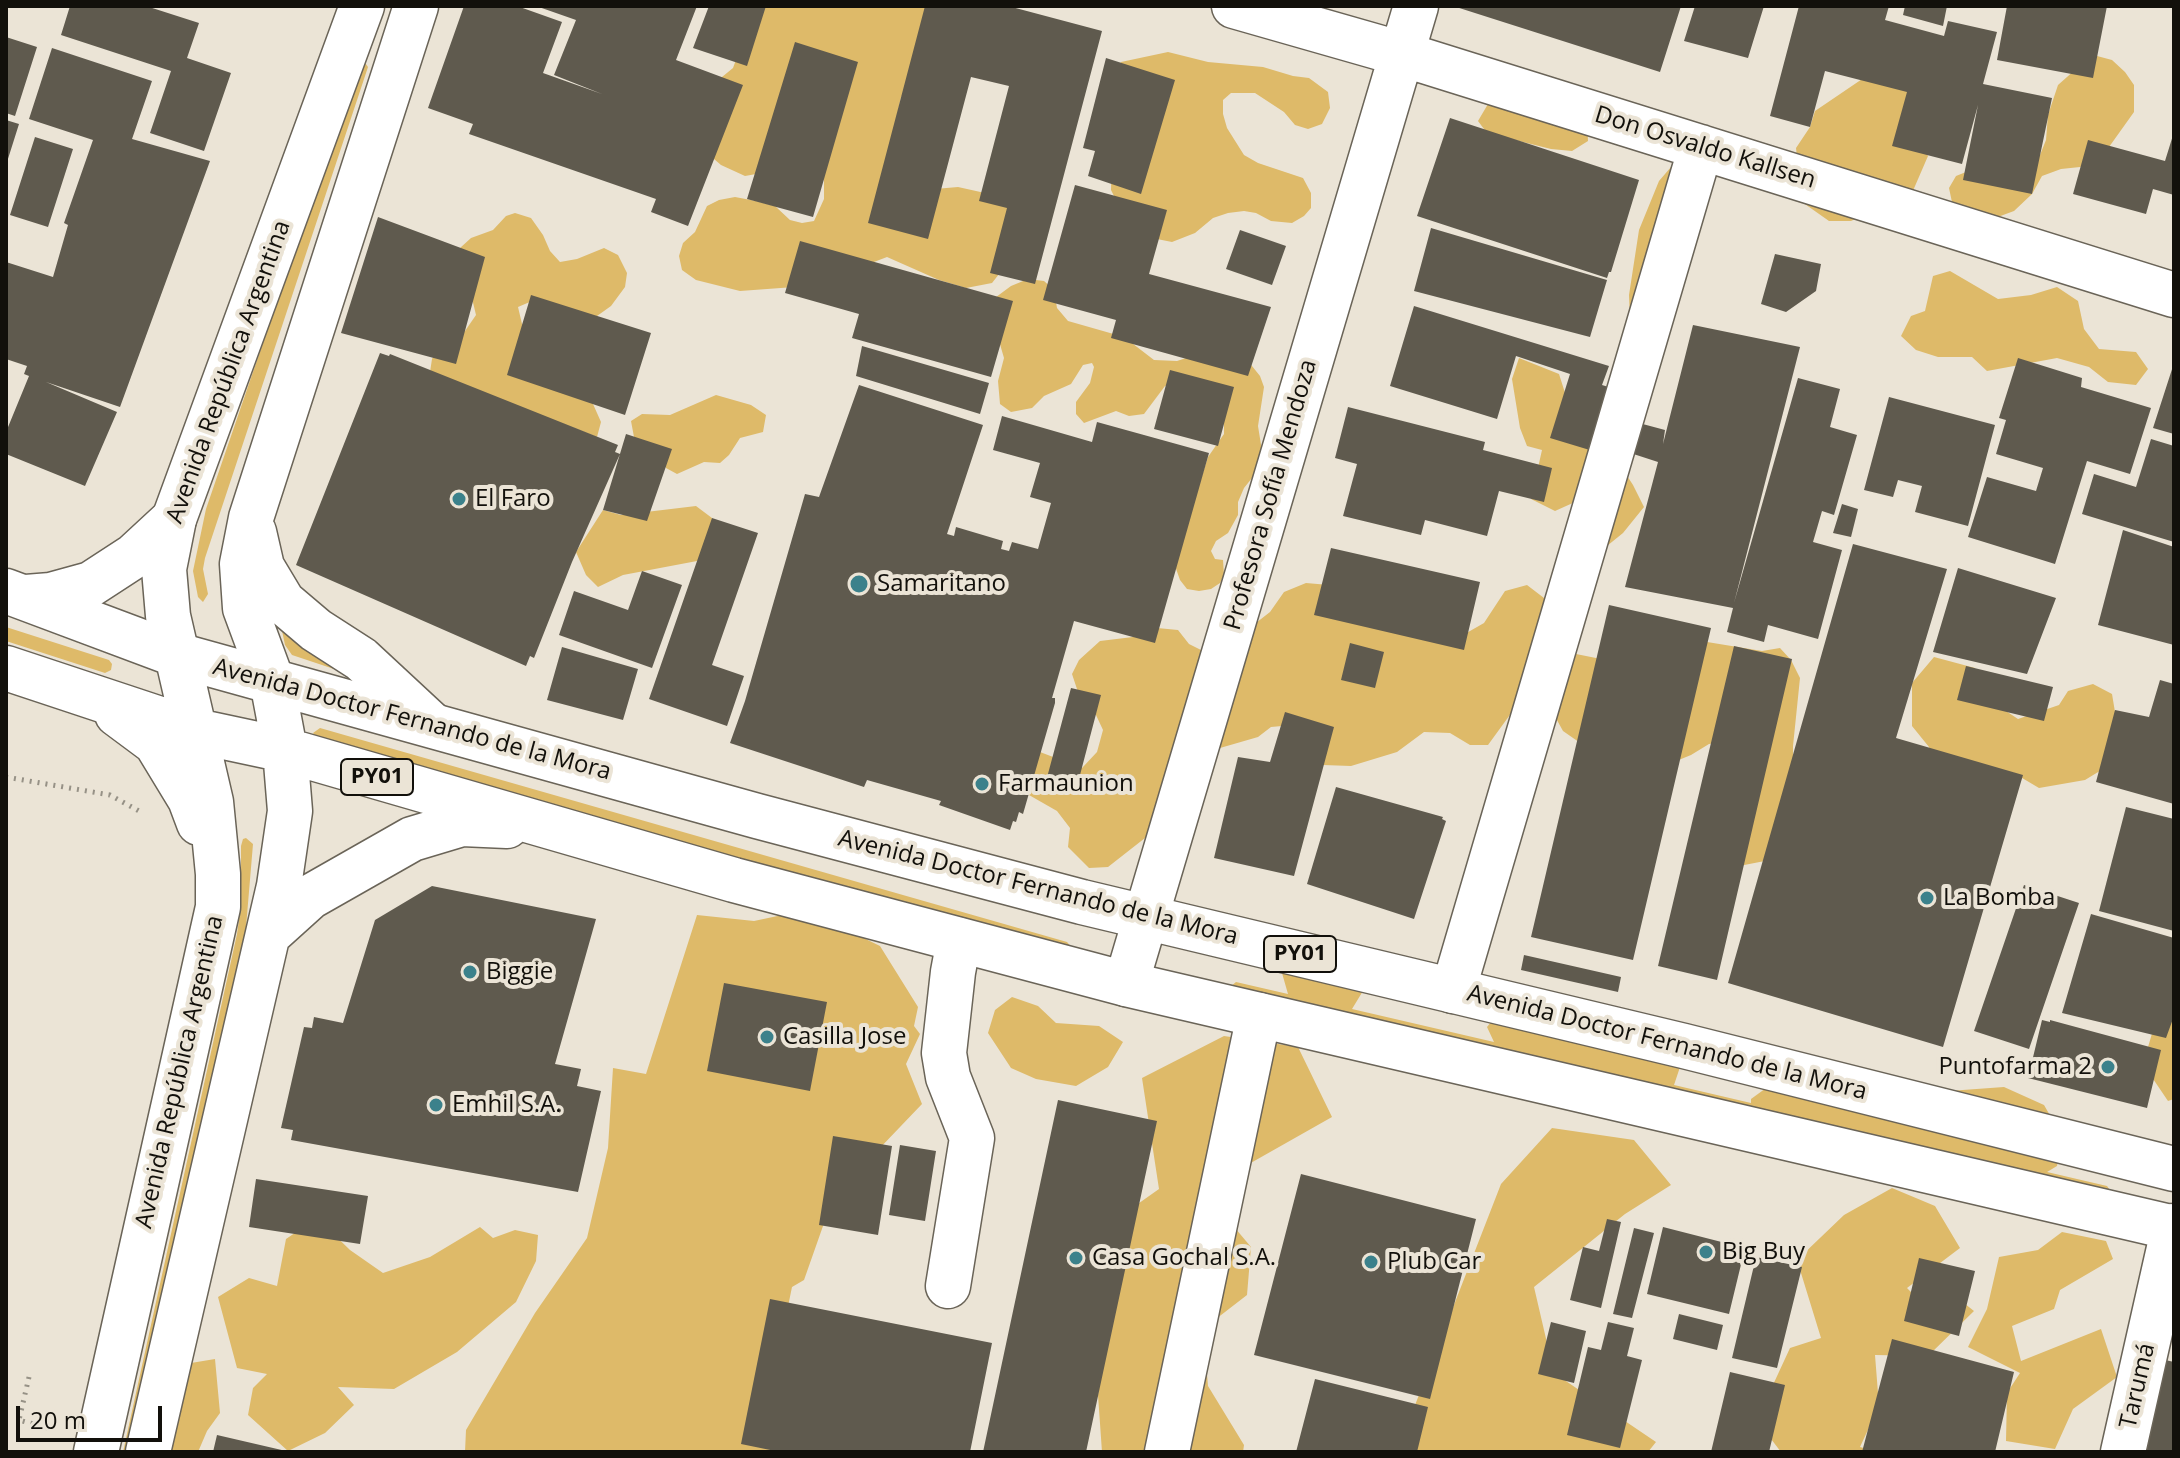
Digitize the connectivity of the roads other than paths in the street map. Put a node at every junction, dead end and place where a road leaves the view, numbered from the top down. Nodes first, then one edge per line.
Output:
1 (362, 6) edge
2 (416, 6) edge
3 (1234, 6) edge
4 (1416, 6) edge
5 (1402, 54) junction
6 (1701, 147) junction
7 (2174, 295) edge
8 (251, 518) junction
9 (174, 519) junction
10 (16, 594) edge
11 (177, 655) junction
12 (6, 668) edge
13 (272, 681) junction
14 (98, 700) junction
15 (431, 724) junction
16 (196, 731) junction
17 (285, 750) junction
18 (556, 828) junction
19 (218, 874) junction
20 (1147, 916) junction
21 (269, 934) junction
22 (959, 940) junction
23 (1126, 984) junction
24 (1453, 991) junction
25 (1259, 1015) junction
26 (2174, 1169) edge
27 (2174, 1227) edge
28 (948, 1286) dead end
29 (96, 1452) edge
30 (148, 1452) edge
31 (1167, 1452) edge
32 (2123, 1452) edge

1 - 9 main road, Avenida República Argentina
2 - 8 main road
3 - 5 main road, Don Osvaldo Kallsen
4 - 5 main road, Profesora Sofía Mendoza
5 - 6 main road, Don Osvaldo Kallsen
5 - 20 main road, Profesora Sofía Mendoza
6 - 7 main road, Don Osvaldo Kallsen
6 - 24 main road
8 - 13 main road
8 - 15 main road
9 - 10 main road
9 - 11 main road, Avenida República Argentina
10 - 11 main road, Avenida Doctor Fernando de la Mora / PY01
11 - 13 main road, Avenida Doctor Fernando de la Mora / PY01
11 - 16 main road, Avenida República Argentina
12 - 14 main road, PY01
13 - 15 main road, Avenida Doctor Fernando de la Mora / PY01
13 - 17 main road
14 - 16 main road, PY01
14 - 19 main road
15 - 20 main road, Avenida Doctor Fernando de la Mora / PY01
16 - 17 main road, PY01
16 - 19 main road, Avenida República Argentina
17 - 18 main road, PY01
17 - 21 main road
18 - 21 main road
18 - 22 main road, PY01
19 - 29 main road, Avenida República Argentina
20 - 23 main road, Profesora Sofía Mendoza
20 - 24 main road, Avenida Doctor Fernando de la Mora / PY01
21 - 30 main road
22 - 23 main road, PY01
22 - 28 main road
23 - 25 main road, PY01
24 - 26 main road, Avenida Doctor Fernando de la Mora / PY01
25 - 27 main road, PY01
25 - 31 main road
27 - 32 main road, Tarumá

